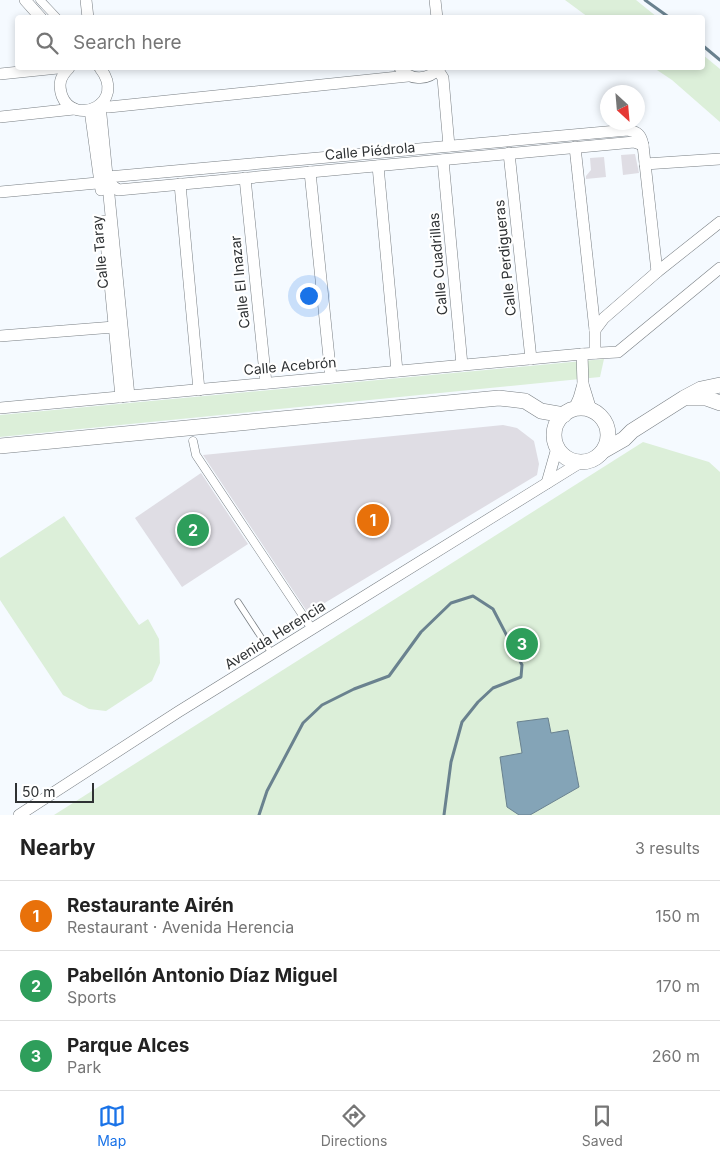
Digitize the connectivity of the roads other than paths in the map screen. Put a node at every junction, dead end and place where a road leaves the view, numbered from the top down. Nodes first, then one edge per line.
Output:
1 (25, 0) edge
2 (40, 0) edge
3 (86, 0) edge
4 (435, 0) edge
5 (38, 15) edge
6 (54, 15) edge
7 (88, 15) edge
8 (437, 15) edge
9 (39, 70) edge
10 (67, 70) edge
11 (102, 70) edge
12 (437, 70) edge
13 (439, 70) edge
14 (404, 72) edge
15 (0, 74) edge
16 (97, 106) junction
17 (74, 109) junction
18 (0, 117) edge
19 (643, 145) junction
20 (448, 146) junction
21 (575, 147) junction
22 (510, 153) junction
23 (720, 159) edge
24 (443, 160) junction
25 (645, 164) junction
26 (378, 166) junction
27 (310, 172) junction
28 (245, 178) junction
29 (106, 181) junction
30 (180, 184) junction
31 (0, 192) edge
32 (720, 222) edge
33 (720, 268) edge
34 (657, 272) junction
35 (114, 327) junction
36 (594, 330) junction
37 (0, 336) edge
38 (595, 353) junction
39 (582, 354) junction
40 (531, 359) junction
41 (462, 365) junction
42 (396, 371) junction
43 (332, 377) junction
44 (266, 383) junction
45 (583, 384) junction
46 (720, 385) edge
47 (199, 390) junction
48 (125, 397) junction
49 (684, 398) junction
50 (720, 403) edge
51 (0, 408) edge
52 (591, 410) junction
53 (540, 411) junction
54 (569, 412) junction
55 (608, 430) junction
56 (632, 431) junction
57 (554, 433) junction
58 (193, 441) dead end
59 (0, 446) edge
60 (558, 448) junction
61 (603, 451) junction
62 (581, 462) junction
63 (547, 483) junction
64 (238, 602) dead end
65 (312, 629) junction
66 (272, 654) junction
67 (20, 815) edge

1 - 5 street
2 - 6 street
3 - 7 street
4 - 8 street
9 - 15 street
10 - 17 street
11 - 16 street
12 - 14 street
13 - 20 street
14 - 16 street
16 - 17 street
16 - 29 street, Calle Taray
17 - 18 street
19 - 20 street
19 - 21 street, Calle Piédrola
19 - 25 street
20 - 29 street
21 - 22 street, Calle Piédrola
21 - 36 street
22 - 24 street, Calle Piédrola
22 - 40 street, Calle Perdigueras
23 - 25 street
24 - 26 street, Calle Piédrola
24 - 41 street, Calle Cuadrillas
25 - 34 street
26 - 27 street, Calle Piédrola
26 - 42 street
27 - 28 street, Calle Piédrola
27 - 43 street
28 - 30 street, Calle Piédrola
28 - 44 street, Calle El Inazar
29 - 30 street, Calle Piédrola
29 - 31 street
29 - 35 street, Calle Taray
29 - 48 street, Calle Taray
30 - 47 street
32 - 34 street
33 - 38 street, Calle Acebrón
34 - 36 street
35 - 37 street
35 - 48 street, Calle Taray
36 - 38 street
38 - 39 street, Calle Acebrón
39 - 40 street, Calle Acebrón
39 - 45 street
40 - 41 street, Calle Acebrón
41 - 42 street, Calle Acebrón
42 - 43 street, Calle Acebrón
43 - 44 street, Calle Acebrón
44 - 47 street, Calle Acebrón
45 - 52 street
45 - 54 street
46 - 49 main road
47 - 48 street, Calle Acebrón
48 - 51 street, Calle Acebrón
49 - 50 main road
49 - 56 main road
52 - 54 main road
52 - 55 main road
53 - 54 main road
53 - 57 main road
53 - 59 main road
54 - 57 main road
55 - 56 main road
55 - 61 main road
56 - 61 main road
57 - 60 main road
58 - 65 street
60 - 62 main road
60 - 63 street
61 - 62 main road
62 - 63 street, Avenida Herencia
63 - 65 street, Avenida Herencia
64 - 66 lane
65 - 66 street, Avenida Herencia
66 - 67 street, Avenida Herencia

